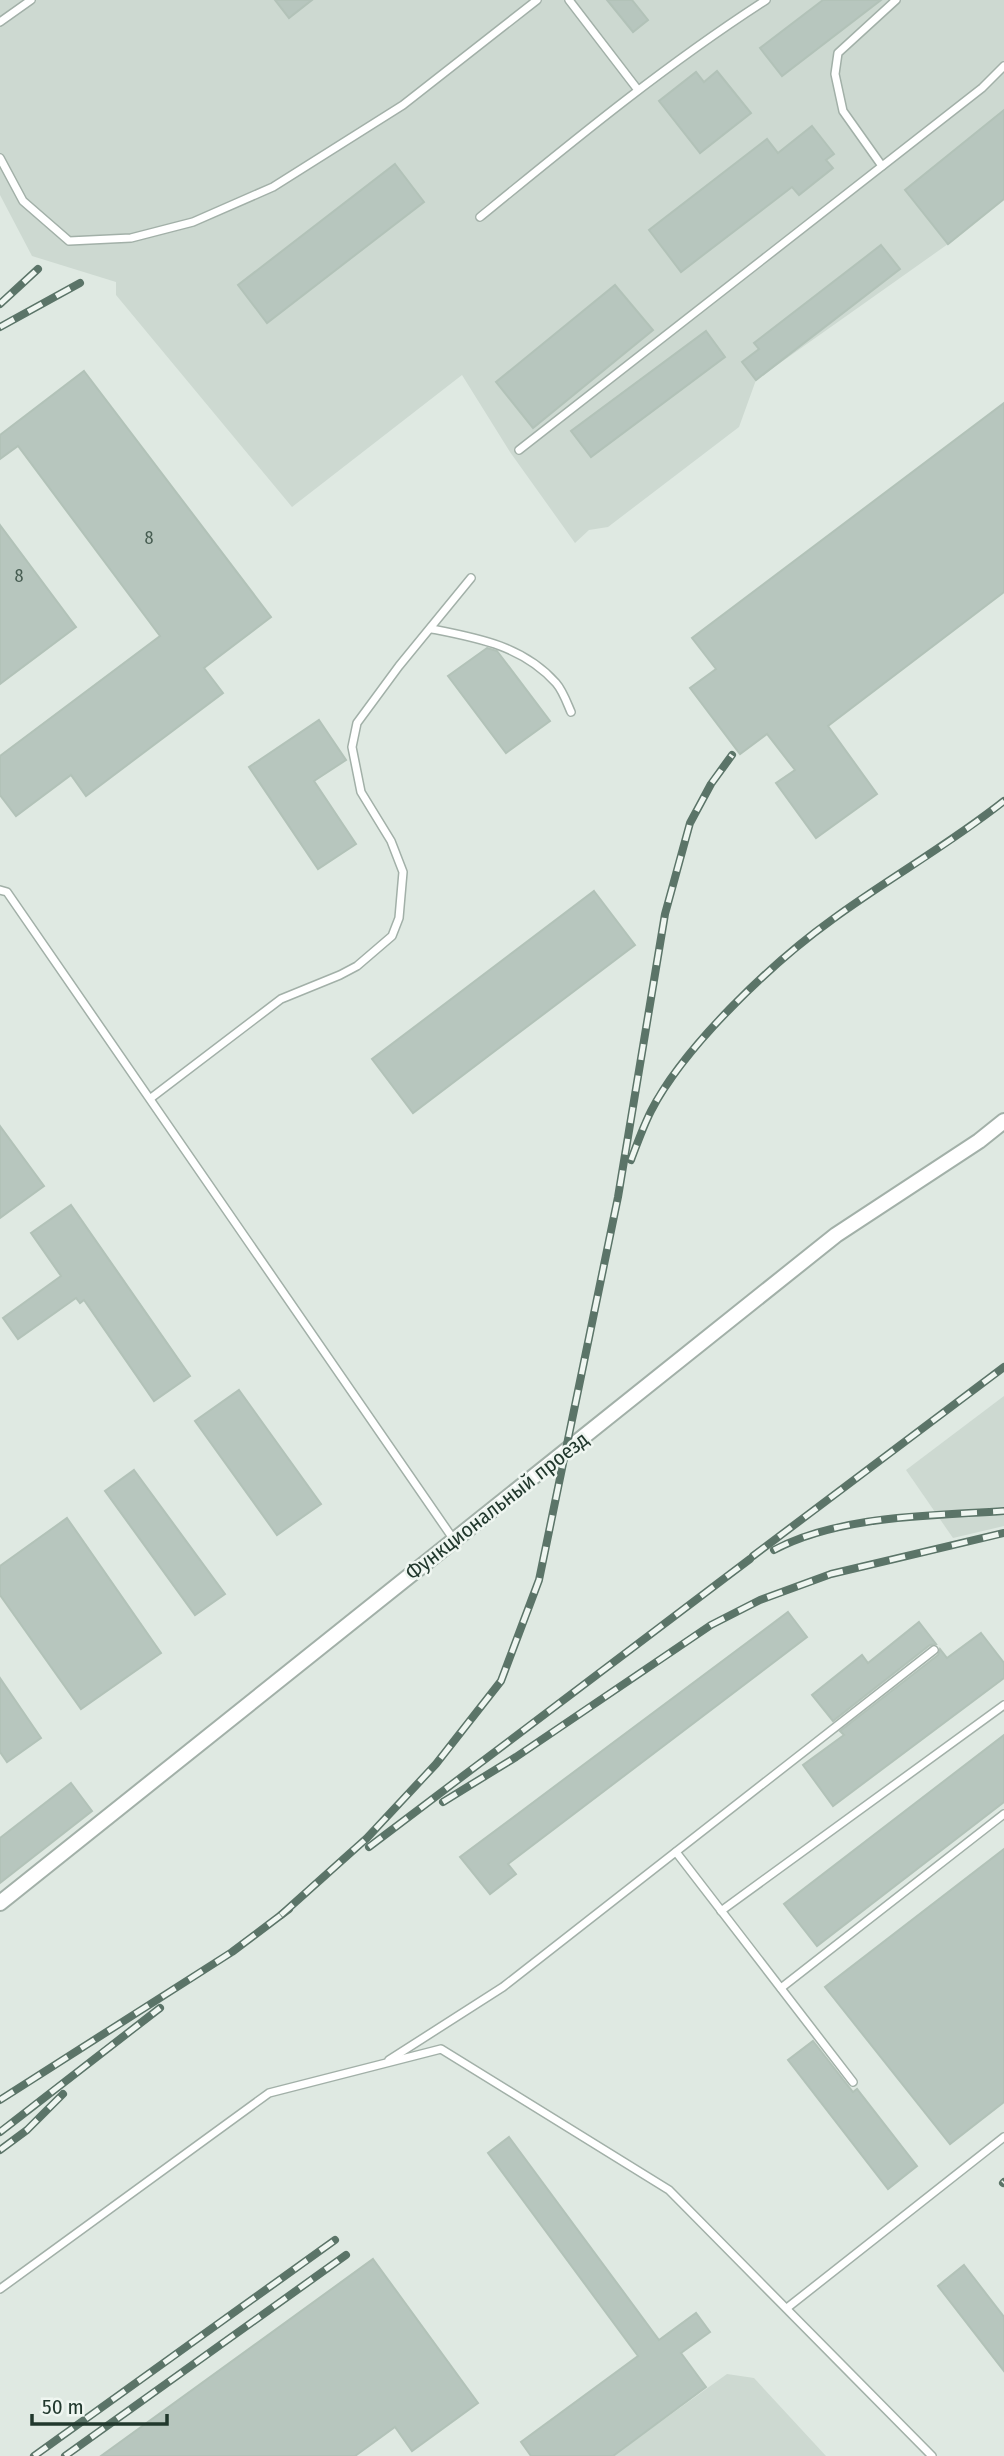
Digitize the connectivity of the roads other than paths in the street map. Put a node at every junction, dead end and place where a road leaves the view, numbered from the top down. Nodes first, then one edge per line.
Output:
1 (31, 0) edge
2 (537, 0) edge
3 (569, 0) edge
4 (766, 0) edge
5 (896, 0) edge
6 (0, 22) edge
7 (1004, 66) edge
8 (638, 90) junction
9 (0, 158) edge
10 (882, 166) junction
11 (480, 217) dead end
12 (519, 450) dead end
13 (471, 578) dead end
14 (432, 629) junction
15 (571, 712) dead end
16 (0, 890) edge
17 (150, 1098) junction
18 (1004, 1121) edge
19 (454, 1540) junction
20 (934, 1650) dead end
21 (1004, 1705) edge
22 (1004, 1815) edge
23 (676, 1852) junction
24 (0, 1903) edge
25 (722, 1911) junction
26 (781, 1988) junction
27 (383, 2064) junction
28 (853, 2082) dead end
29 (1004, 2137) edge
30 (0, 2289) edge
31 (787, 2308) junction
32 (932, 2456) edge

1 - 6 lane
2 - 9 lane
3 - 8 lane
4 - 8 lane
5 - 10 lane
7 - 10 lane
8 - 11 lane
10 - 12 lane
13 - 14 lane
14 - 15 lane
14 - 17 lane
16 - 17 lane
17 - 19 lane
18 - 19 street, Функциональный проезд
19 - 24 street, Функциональный проезд
20 - 23 lane
21 - 25 lane
22 - 26 lane
23 - 25 lane
23 - 27 lane
25 - 26 lane
26 - 28 lane
27 - 30 lane
27 - 31 lane
29 - 31 lane
31 - 32 lane

